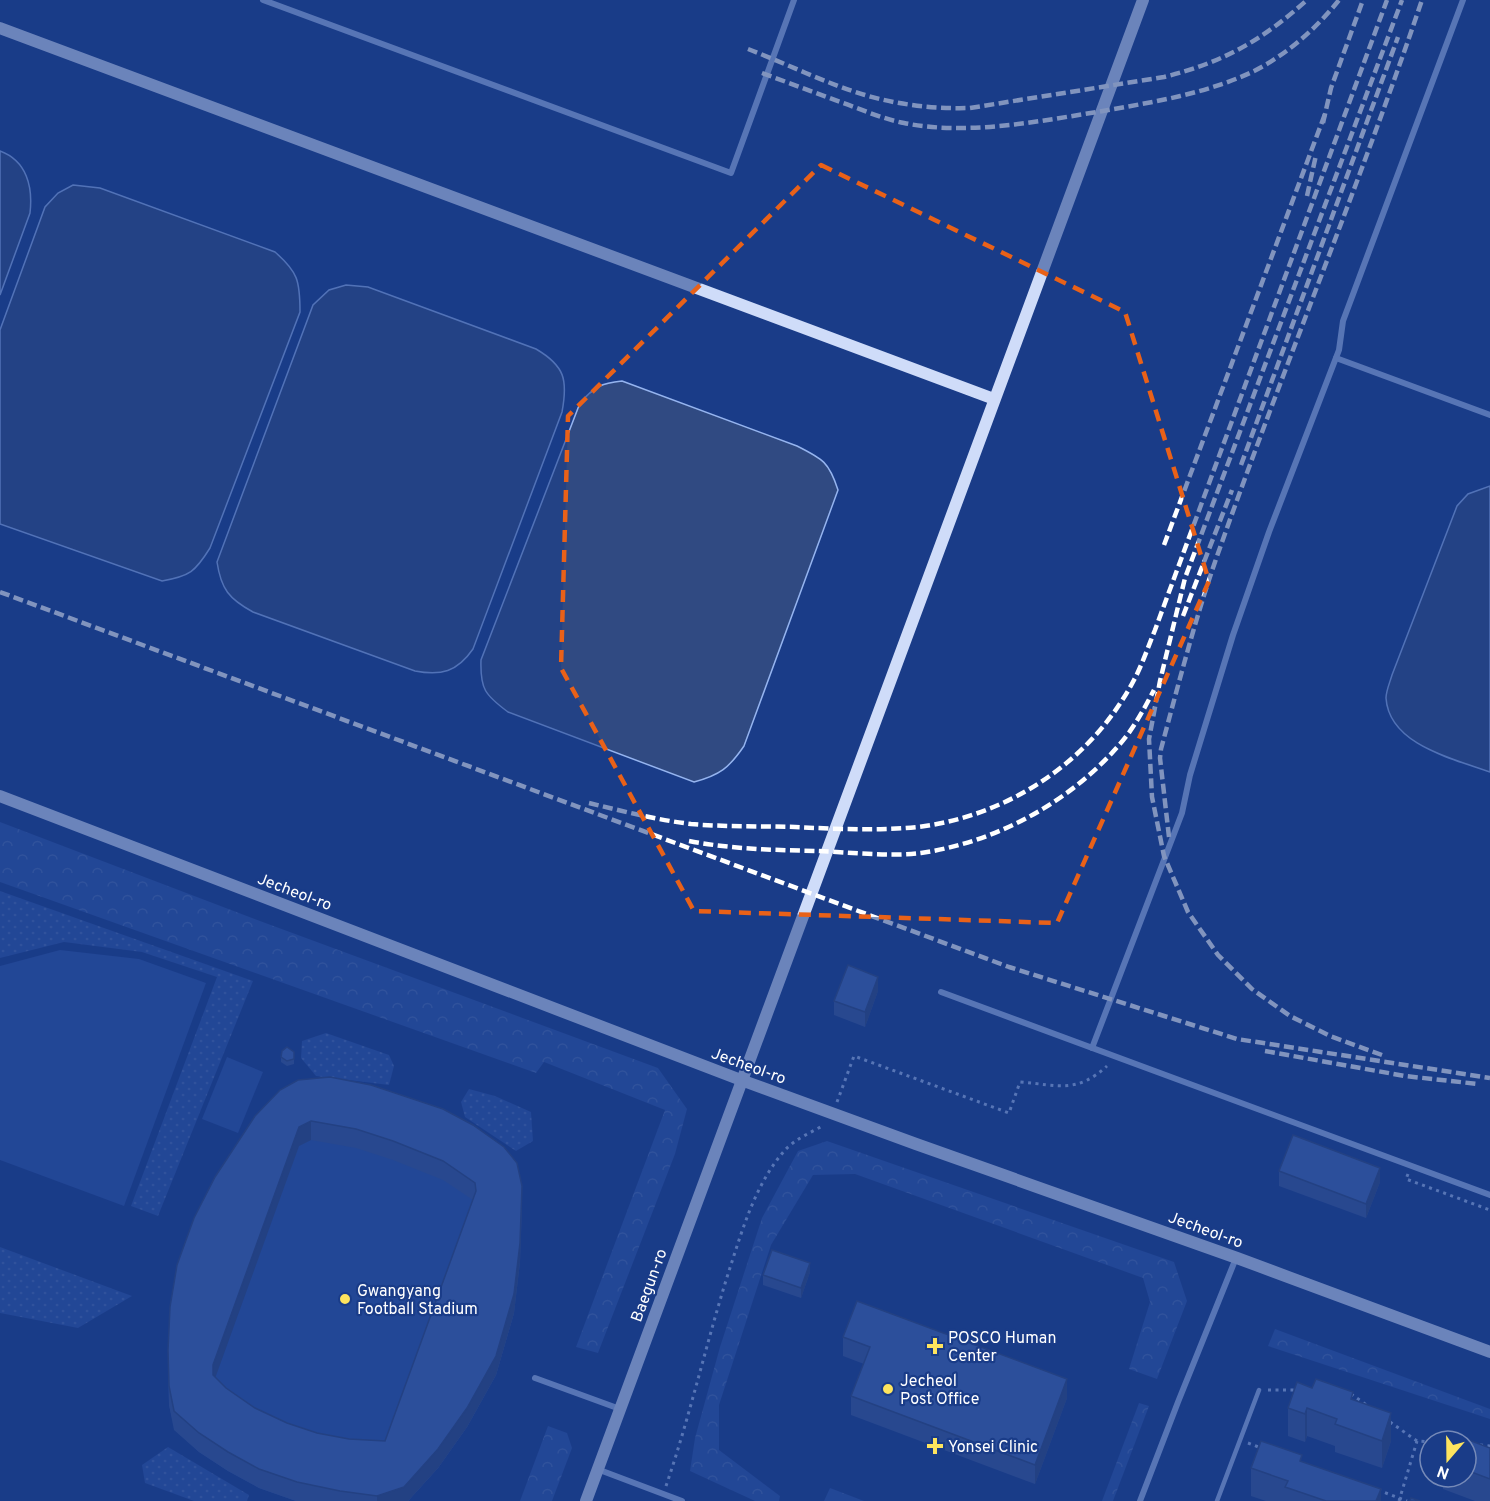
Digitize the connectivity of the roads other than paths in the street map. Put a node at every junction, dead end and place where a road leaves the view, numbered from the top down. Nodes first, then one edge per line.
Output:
1 (263, 0) edge
2 (794, 0) edge
3 (1143, 0) edge
4 (1463, 0) edge
5 (0, 28) edge
6 (1336, 357) junction
7 (994, 399) junction
8 (1490, 415) edge
9 (0, 796) edge
10 (941, 992) dead end
11 (1092, 1048) junction
12 (741, 1080) junction
13 (1490, 1195) edge
14 (1236, 1258) junction
15 (1490, 1352) edge
16 (535, 1378) dead end
17 (1259, 1390) road end
18 (620, 1409) junction
19 (597, 1469) junction
20 (586, 1501) edge
21 (682, 1501) edge
22 (1140, 1501) edge
23 (1217, 1501) edge

1 - 2 street
3 - 7 street, Baegun-ro
4 - 6 street
5 - 7 street
6 - 8 street
6 - 11 street
7 - 12 street, Baegun-ro
9 - 12 street, Jecheol-ro
10 - 11 street
11 - 13 street
12 - 14 street, Jecheol-ro
12 - 18 street, Baegun-ro
14 - 15 street, Jecheol-ro
14 - 22 street
16 - 18 street
17 - 23 lane
18 - 19 street, Baegun-ro
19 - 20 street, Baegun-ro
19 - 21 street

